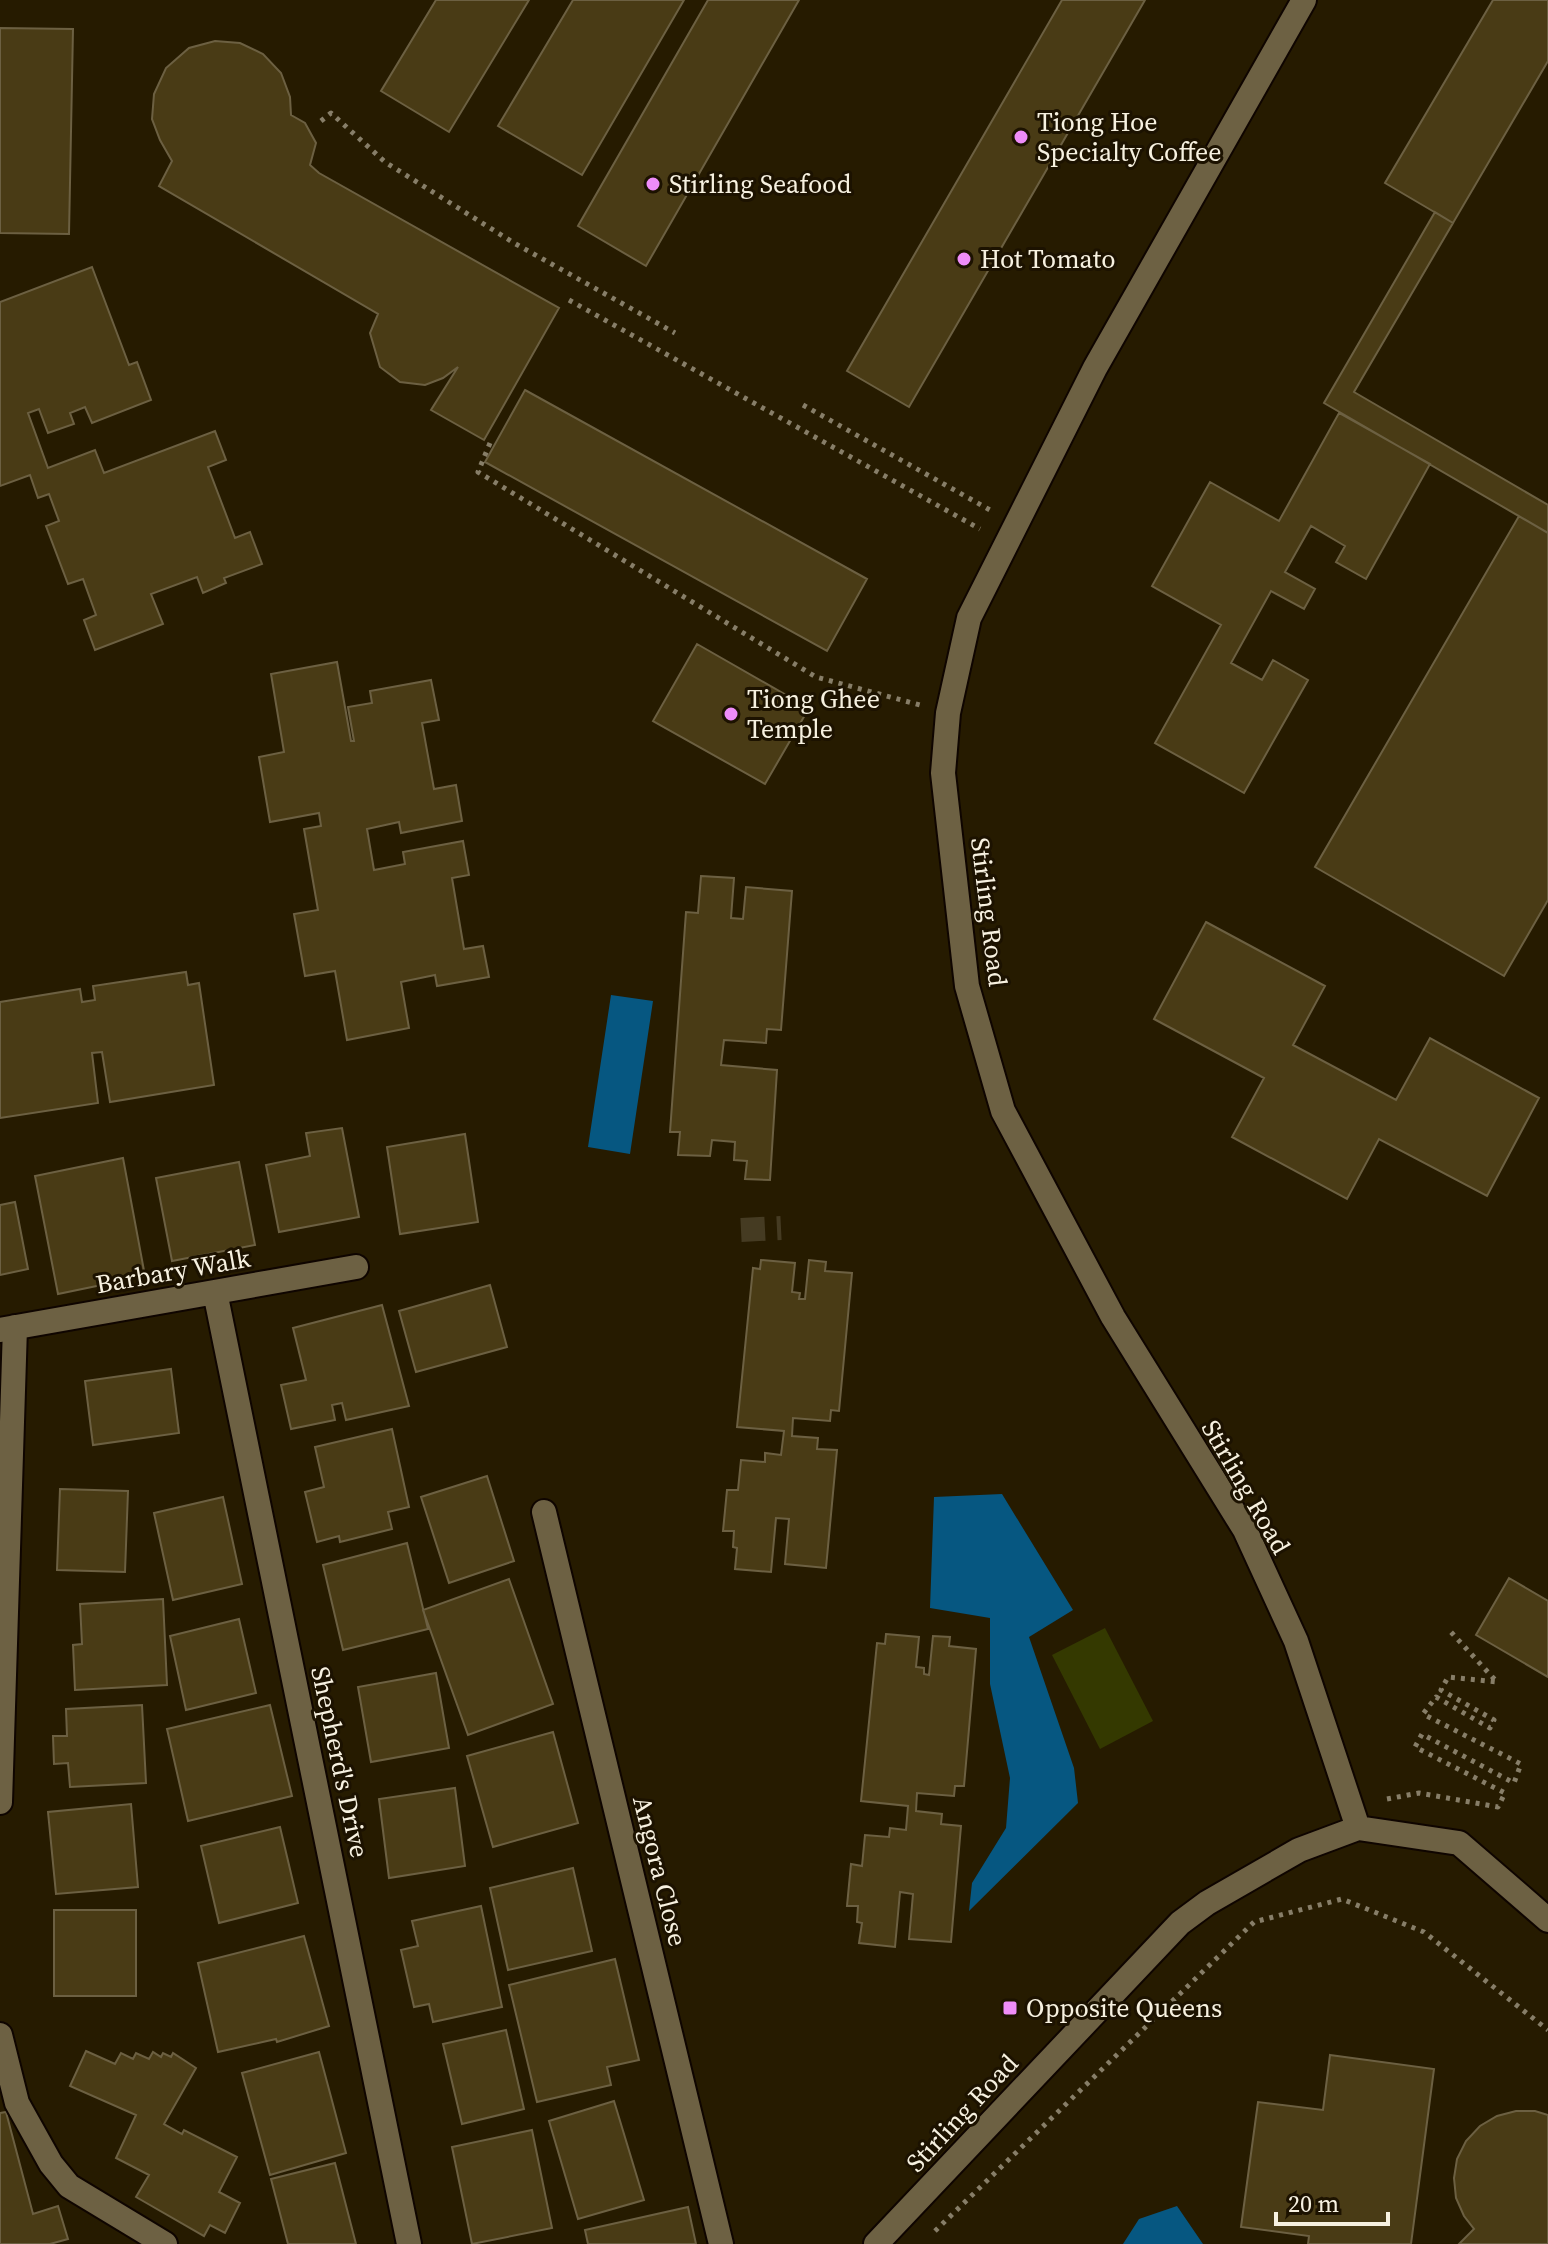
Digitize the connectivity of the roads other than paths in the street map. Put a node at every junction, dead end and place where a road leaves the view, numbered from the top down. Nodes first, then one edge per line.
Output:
1 (1304, 0) edge
2 (356, 1267) dead end
3 (215, 1292) junction
4 (8, 1329) edge
5 (544, 1512) dead end
6 (3, 1623) edge
7 (0, 1802) edge
8 (1358, 1828) junction
9 (1548, 1920) edge
10 (0, 2035) edge
11 (165, 2244) edge
12 (409, 2244) edge
13 (721, 2244) edge
14 (876, 2244) edge

1 - 8 street, Stirling Road
2 - 3 street, Barbary Walk
3 - 4 street, Barbary Walk
3 - 12 street, Shepherd's Drive
4 - 6 street
5 - 13 street, Angora Close
6 - 7 street
8 - 9 street, Stirling Road
8 - 14 street, Stirling Road
10 - 11 street

